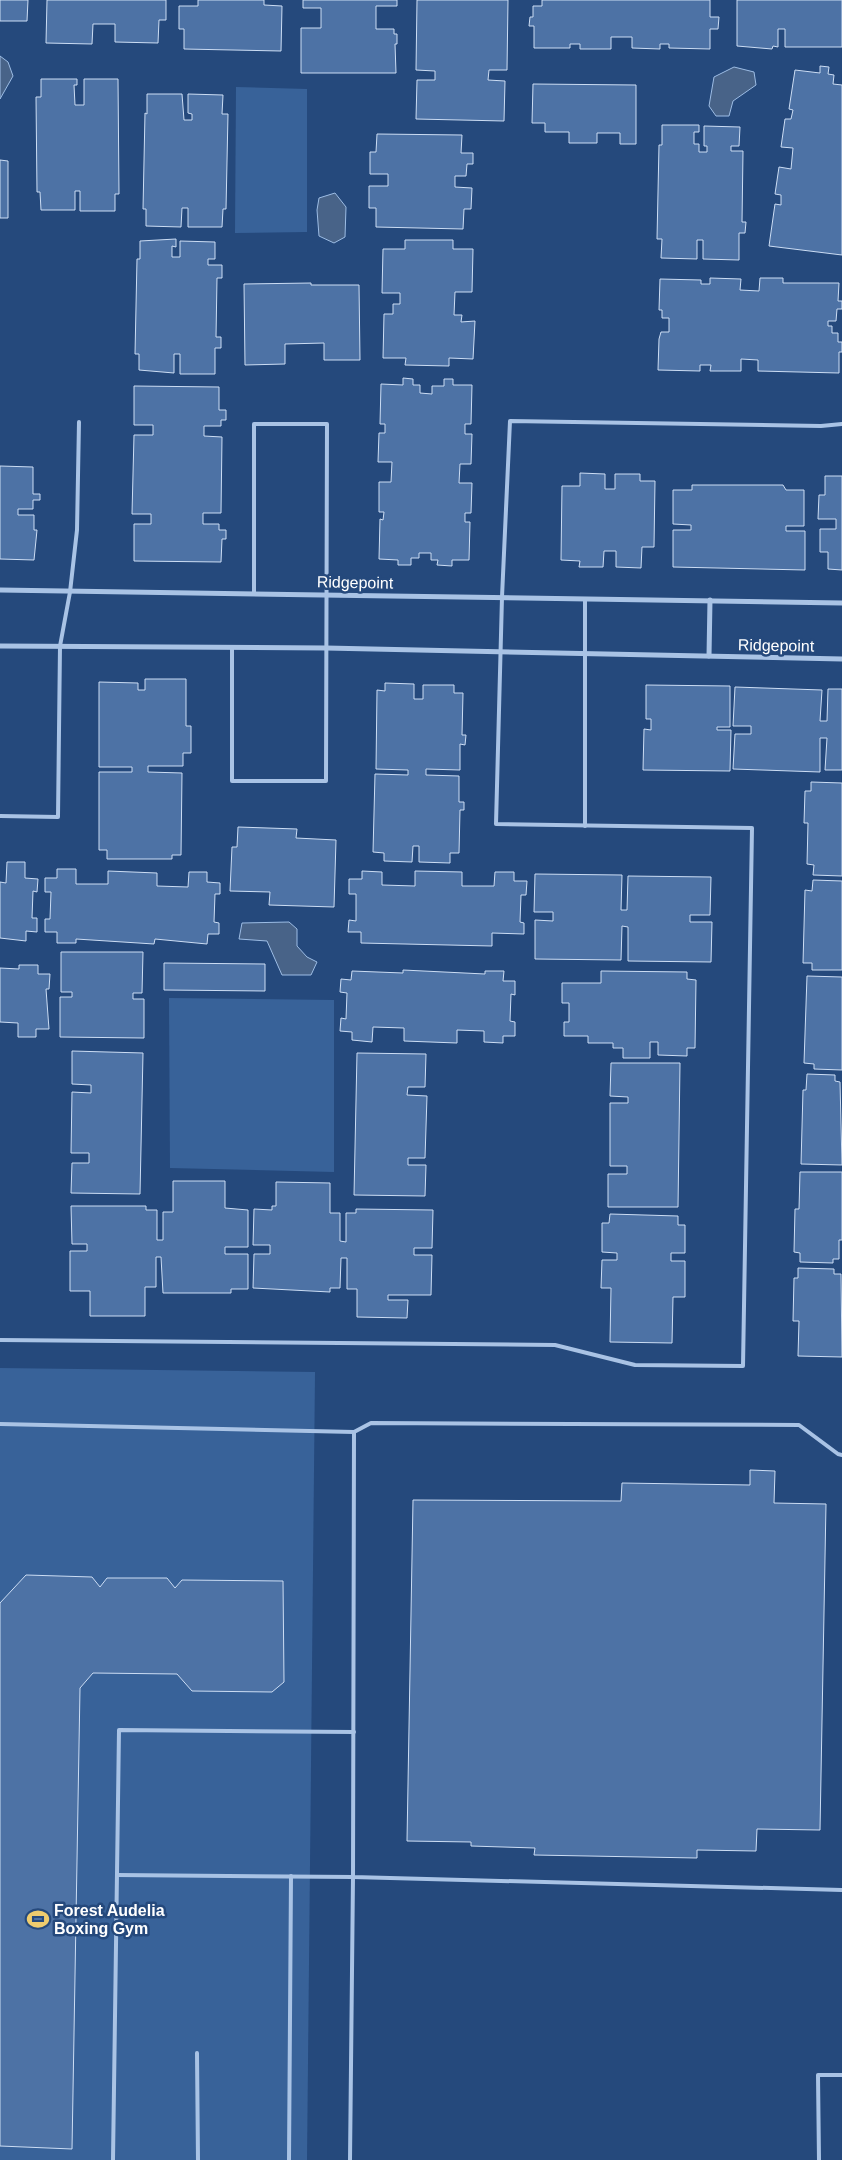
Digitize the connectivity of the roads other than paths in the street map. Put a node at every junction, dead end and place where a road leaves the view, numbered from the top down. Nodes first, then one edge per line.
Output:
1 (79, 422) dead end
2 (842, 424) edge
3 (0, 590) edge
4 (70, 592) junction
5 (254, 593) junction
6 (326, 594) junction
7 (502, 597) junction
8 (585, 599) junction
9 (710, 600) junction
10 (842, 603) edge
11 (0, 646) edge
12 (60, 646) junction
13 (232, 648) junction
14 (326, 648) junction
15 (501, 652) junction
16 (585, 653) junction
17 (709, 656) junction
18 (842, 659) edge
19 (0, 816) edge
20 (584, 826) junction
21 (0, 1340) edge
22 (0, 1424) edge
23 (354, 1432) junction
24 (842, 1454) edge
25 (354, 1732) junction
26 (117, 1875) junction
27 (291, 1876) junction
28 (353, 1877) junction
29 (842, 1890) edge
30 (197, 2053) dead end
31 (842, 2075) edge
32 (114, 2160) edge
33 (198, 2160) edge
34 (289, 2160) edge
35 (350, 2160) edge
36 (818, 2160) edge

1 - 4 lane
2 - 7 lane
3 - 4 street, Ridgepoint
4 - 5 street, Ridgepoint
4 - 12 lane
5 - 6 street, Ridgepoint
5 - 6 lane
6 - 7 street, Ridgepoint
6 - 14 lane
7 - 8 street, Ridgepoint
7 - 15 lane
8 - 9 street, Ridgepoint
8 - 16 lane
9 - 10 street, Ridgepoint
9 - 17 street
11 - 12 street, Ridgepoint
12 - 13 street, Ridgepoint
12 - 19 lane
13 - 14 street, Ridgepoint
13 - 14 lane
14 - 15 street, Ridgepoint
15 - 16 street, Ridgepoint
15 - 20 lane
16 - 17 street, Ridgepoint
16 - 20 lane
17 - 18 street, Ridgepoint
20 - 21 lane
22 - 23 lane
23 - 24 lane
23 - 25 lane
25 - 26 lane
25 - 28 lane
26 - 27 lane
26 - 32 lane
27 - 28 lane
27 - 34 lane
28 - 29 lane
28 - 35 lane
30 - 33 lane
31 - 36 lane

